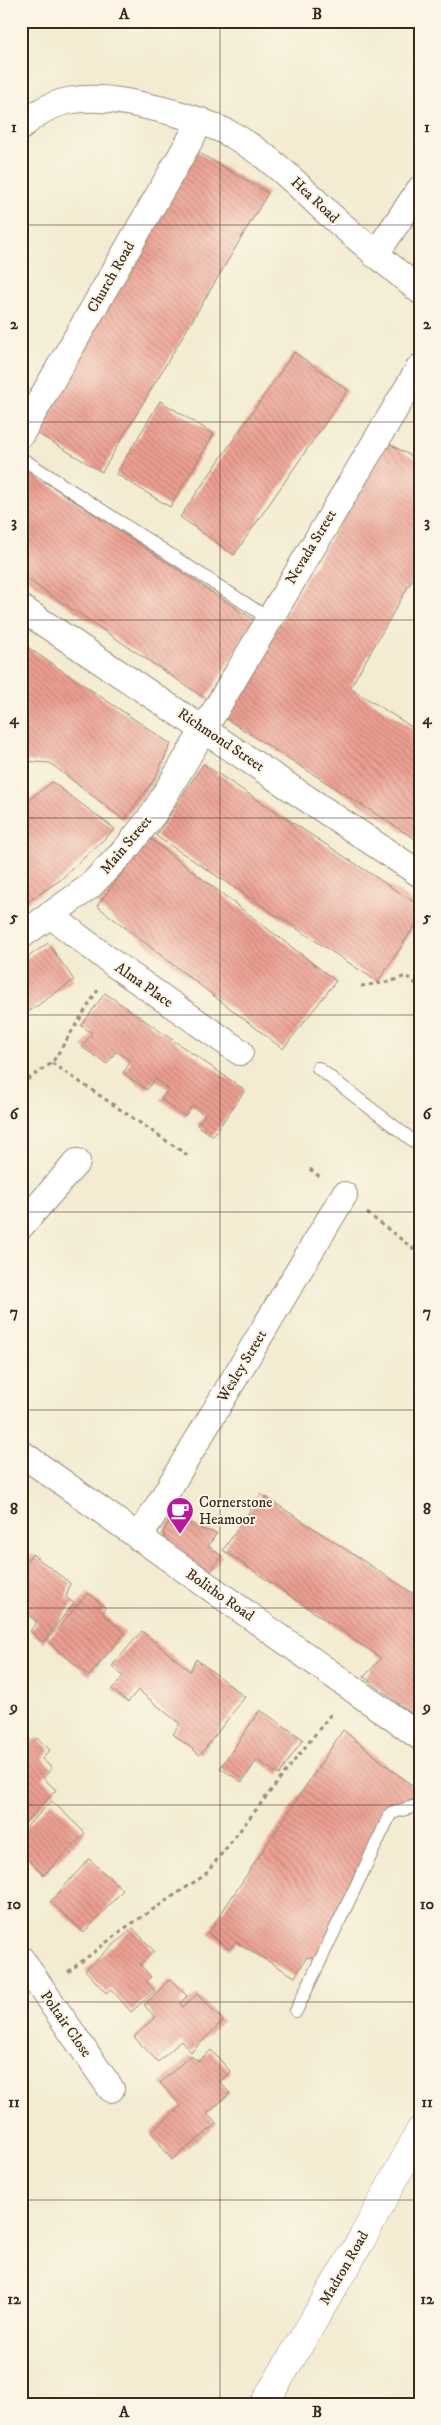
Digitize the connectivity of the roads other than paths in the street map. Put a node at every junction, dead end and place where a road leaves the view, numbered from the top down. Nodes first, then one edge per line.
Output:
1 (26, 115) edge
2 (201, 121) junction
3 (420, 189) edge
4 (375, 255) junction
5 (420, 291) edge
6 (420, 367) edge
7 (21, 434) edge
8 (21, 458) edge
9 (21, 608) edge
10 (268, 618) junction
11 (204, 728) junction
12 (420, 874) edge
13 (50, 915) junction
14 (21, 936) edge
15 (240, 1052) dead end
16 (318, 1068) dead end
17 (420, 1146) edge
18 (77, 1162) dead end
19 (344, 1195) dead end
20 (21, 1226) edge
21 (21, 1453) edge
22 (139, 1538) junction
23 (420, 1737) edge
24 (420, 1805) edge
25 (21, 1959) edge
26 (296, 2011) dead end
27 (112, 2089) dead end
28 (420, 2131) edge
29 (264, 2404) edge

1 - 2 street, Hea Road
2 - 4 street, Hea Road
2 - 7 street, Church Road
3 - 4 street
4 - 5 street, Hea Road
6 - 10 street, Nevada Street
8 - 10 lane
9 - 11 street, Richmond Street
10 - 11 street, Nevada Street
11 - 12 street, Richmond Street
11 - 13 street, Main Street
13 - 14 street, Main Street
13 - 15 street, Alma Place
16 - 17 lane
18 - 20 street
19 - 22 street, Wesley Street
21 - 22 street, Bolitho Road
22 - 23 street, Bolitho Road
24 - 26 lane
25 - 27 street, Poltair Close
28 - 29 main road, Madron Road

